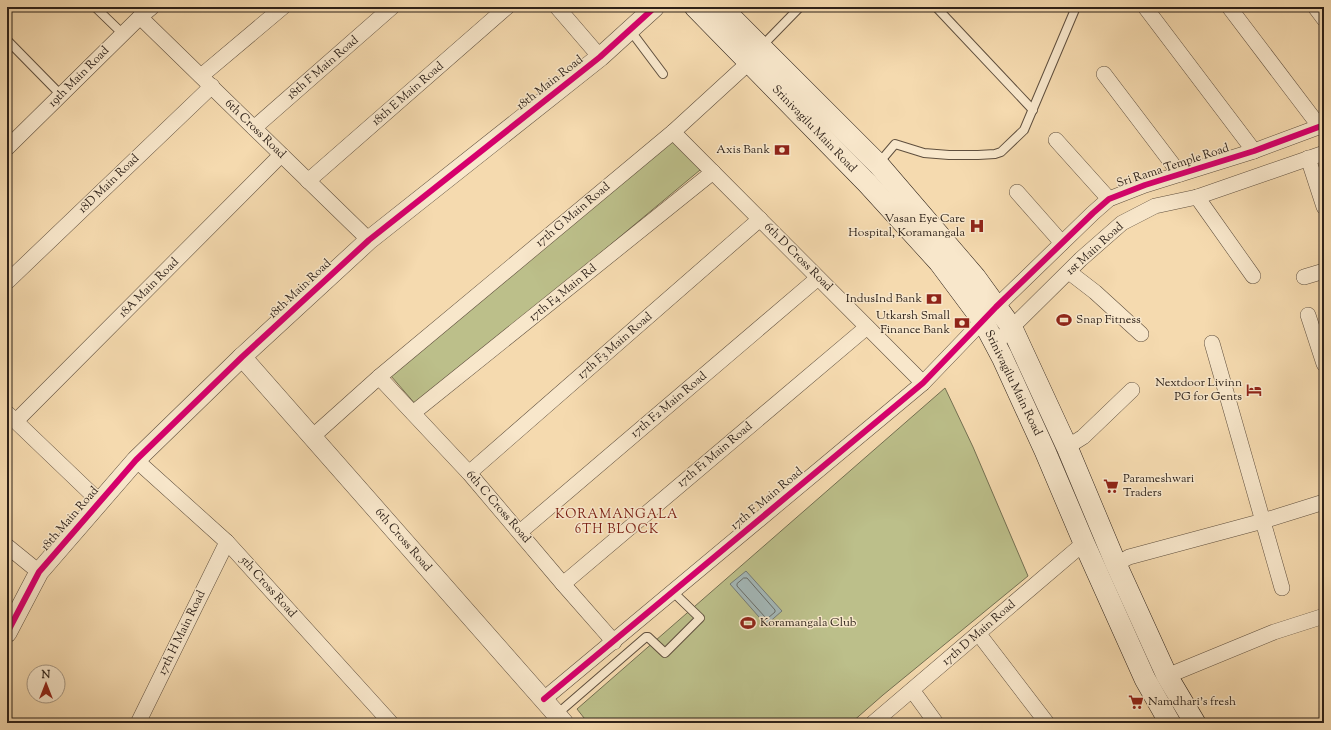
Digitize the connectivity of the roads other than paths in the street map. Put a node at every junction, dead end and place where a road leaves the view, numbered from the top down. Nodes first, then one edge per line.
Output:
1 (96, 7) edge
2 (152, 7) edge
3 (283, 7) edge
4 (392, 7) edge
5 (507, 7) edge
6 (557, 7) edge
7 (655, 7) edge
8 (695, 7) edge
9 (721, 7) edge
10 (800, 7) edge
11 (936, 7) edge
12 (1076, 7) edge
13 (1145, 7) edge
14 (1229, 7) edge
15 (1315, 7) edge
16 (140, 17) junction
17 (1324, 19) edge
18 (630, 30) junction
19 (124, 34) junction
20 (7, 40) edge
21 (758, 53) junction
22 (600, 57) junction
23 (663, 74) dead end
24 (1104, 74) dead end
25 (206, 81) junction
26 (61, 95) junction
27 (1033, 110) junction
28 (1322, 126) edge
29 (254, 128) junction
30 (673, 132) junction
31 (1056, 140) dead end
32 (7, 148) edge
33 (1254, 152) junction
34 (1324, 152) edge
35 (281, 155) junction
36 (1308, 158) junction
37 (878, 164) junction
38 (713, 172) junction
39 (1180, 174) junction
40 (308, 181) junction
41 (1017, 192) dead end
42 (1197, 197) junction
43 (1109, 199) junction
44 (1324, 206) edge
45 (760, 219) junction
46 (369, 240) junction
47 (1062, 243) junction
48 (1324, 271) edge
49 (1069, 272) junction
50 (1253, 276) dead end
51 (1304, 277) dead end
52 (818, 278) junction
53 (7, 282) edge
54 (989, 314) junction
55 (1308, 315) dead end
56 (867, 327) junction
57 (1012, 328) junction
58 (1141, 334) dead end
59 (1212, 343) dead end
60 (995, 344) junction
61 (242, 357) junction
62 (1324, 364) edge
63 (379, 377) junction
64 (922, 384) junction
65 (1132, 390) dead end
66 (413, 413) junction
67 (11, 417) edge
68 (312, 437) junction
69 (1067, 447) junction
70 (136, 460) junction
71 (469, 473) junction
72 (100, 502) junction
73 (1324, 502) edge
74 (1263, 522) junction
75 (520, 532) junction
76 (226, 542) junction
77 (1084, 543) junction
78 (7, 546) edge
79 (1116, 564) junction
80 (39, 572) junction
81 (563, 584) junction
82 (1282, 588) dead end
83 (673, 592) junction
84 (1324, 616) edge
85 (7, 633) edge
86 (978, 633) junction
87 (614, 642) junction
88 (1167, 676) junction
89 (912, 690) junction
90 (544, 699) junction
91 (560, 719) edge
92 (138, 723) edge
93 (391, 723) edge
94 (873, 723) edge
95 (936, 723) edge
96 (1047, 723) edge
97 (1170, 723) edge
98 (1195, 723) edge

1 - 19 lane
2 - 16 street, 19th Main Road
3 - 25 street, 18D Main Road
4 - 29 street, 18th F Main Road
5 - 40 street, 18th E Main Road
6 - 22 street, 18th Main Road
7 - 18 street, 18th Main Road
8 - 21 main road, Srinivagilu Main Road
9 - 21 main road, Srinivagilu Main Road
10 - 21 lane
11 - 27 lane
12 - 27 lane
13 - 33 street
14 - 28 street
15 - 17 street
16 - 19 street, 19th Main Road
16 - 25 street, 6th Cross Road
18 - 22 street, 18th Main Road
18 - 23 lane
19 - 26 street, 19th Main Road
20 - 26 lane
21 - 30 street, 17th G Main Road
21 - 37 main road, Srinivagilu Main Road
21 - 54 main road, Srinivagilu Main Road
22 - 46 street, 18th Main Road
24 - 39 street
25 - 29 street, 6th Cross Road
25 - 53 street, 18D Main Road
26 - 32 street, 19th Main Road
27 - 37 lane
28 - 33 street, Sri Rama Temple Road
29 - 35 street, 6th Cross Road
30 - 38 street, 6th D Cross Road
30 - 63 street, 17th G Main Road
31 - 43 street
33 - 39 street, Sri Rama Temple Road
34 - 36 street, 1st Main Road
35 - 40 street, 6th Cross Road
35 - 67 street, 18A Main Road
36 - 42 street, 1st Main Road
36 - 44 street
37 - 54 main road, Srinivagilu Main Road
38 - 45 street, 6th D Cross Road
38 - 66 street, 17th F4 Main Rd
39 - 43 street, Sri Rama Temple Road
40 - 46 street, 6th Cross Road
41 - 47 street
42 - 49 street, 1st Main Road
42 - 50 street
43 - 47 street, Sri Rama Temple Road
45 - 52 street, 6th D Cross Road
45 - 71 street, 17th F3 Main Road
46 - 61 street, 18th Main Road
47 - 54 street, Sri Rama Temple Road
48 - 51 street
49 - 57 street, 1st Main Road
49 - 58 street
52 - 56 street, 6th D Cross Road
52 - 75 street, 17th F2 Main Road
54 - 57 main road, Srinivagilu Main Road
54 - 60 main road, Srinivagilu Main Road
54 - 64 street, 17th F Main Road
55 - 62 street
56 - 64 street, 6th D Cross Road
56 - 81 street, 17th F1 Main Road
57 - 60 street, 1st Main Road
57 - 69 main road, Srinivagilu Main Road
59 - 74 street
60 - 77 main road, Srinivagilu Main Road
61 - 68 street, 6th Cross Road
61 - 70 street, 18th Main Road
63 - 66 street, 6th C Cross Road
63 - 68 street, 17th G Main Road
64 - 83 street, 17th F Main Road
65 - 69 street
66 - 71 street, 6th C Cross Road
67 - 72 street
68 - 90 street, 6th Cross Road
69 - 79 main road, Srinivagilu Main Road
70 - 72 street, 18th Main Road
70 - 76 street, 5th Cross Road
71 - 75 street, 6th C Cross Road
72 - 80 street, 18th Main Road
73 - 74 street
74 - 79 street
74 - 82 street
75 - 81 street, 6th C Cross Road
76 - 92 street, 17th H Main Road
76 - 93 street, 5th Cross Road
77 - 86 street, 17th D Main Road
77 - 97 main road, Srinivagilu Main Road
78 - 80 street
79 - 88 main road, Srinivagilu Main Road
80 - 85 street, 18th Main Road
81 - 87 street, 6th C Cross Road
83 - 87 street, 17th F Main Road
83 - 91 lane
84 - 88 street
86 - 89 street, 17th D Main Road
86 - 96 street
87 - 90 street, 17th F Main Road
88 - 98 main road, Srinivagilu Main Road
89 - 94 street, 17th D Main Road
89 - 95 street
90 - 91 street, 6th Cross Road

